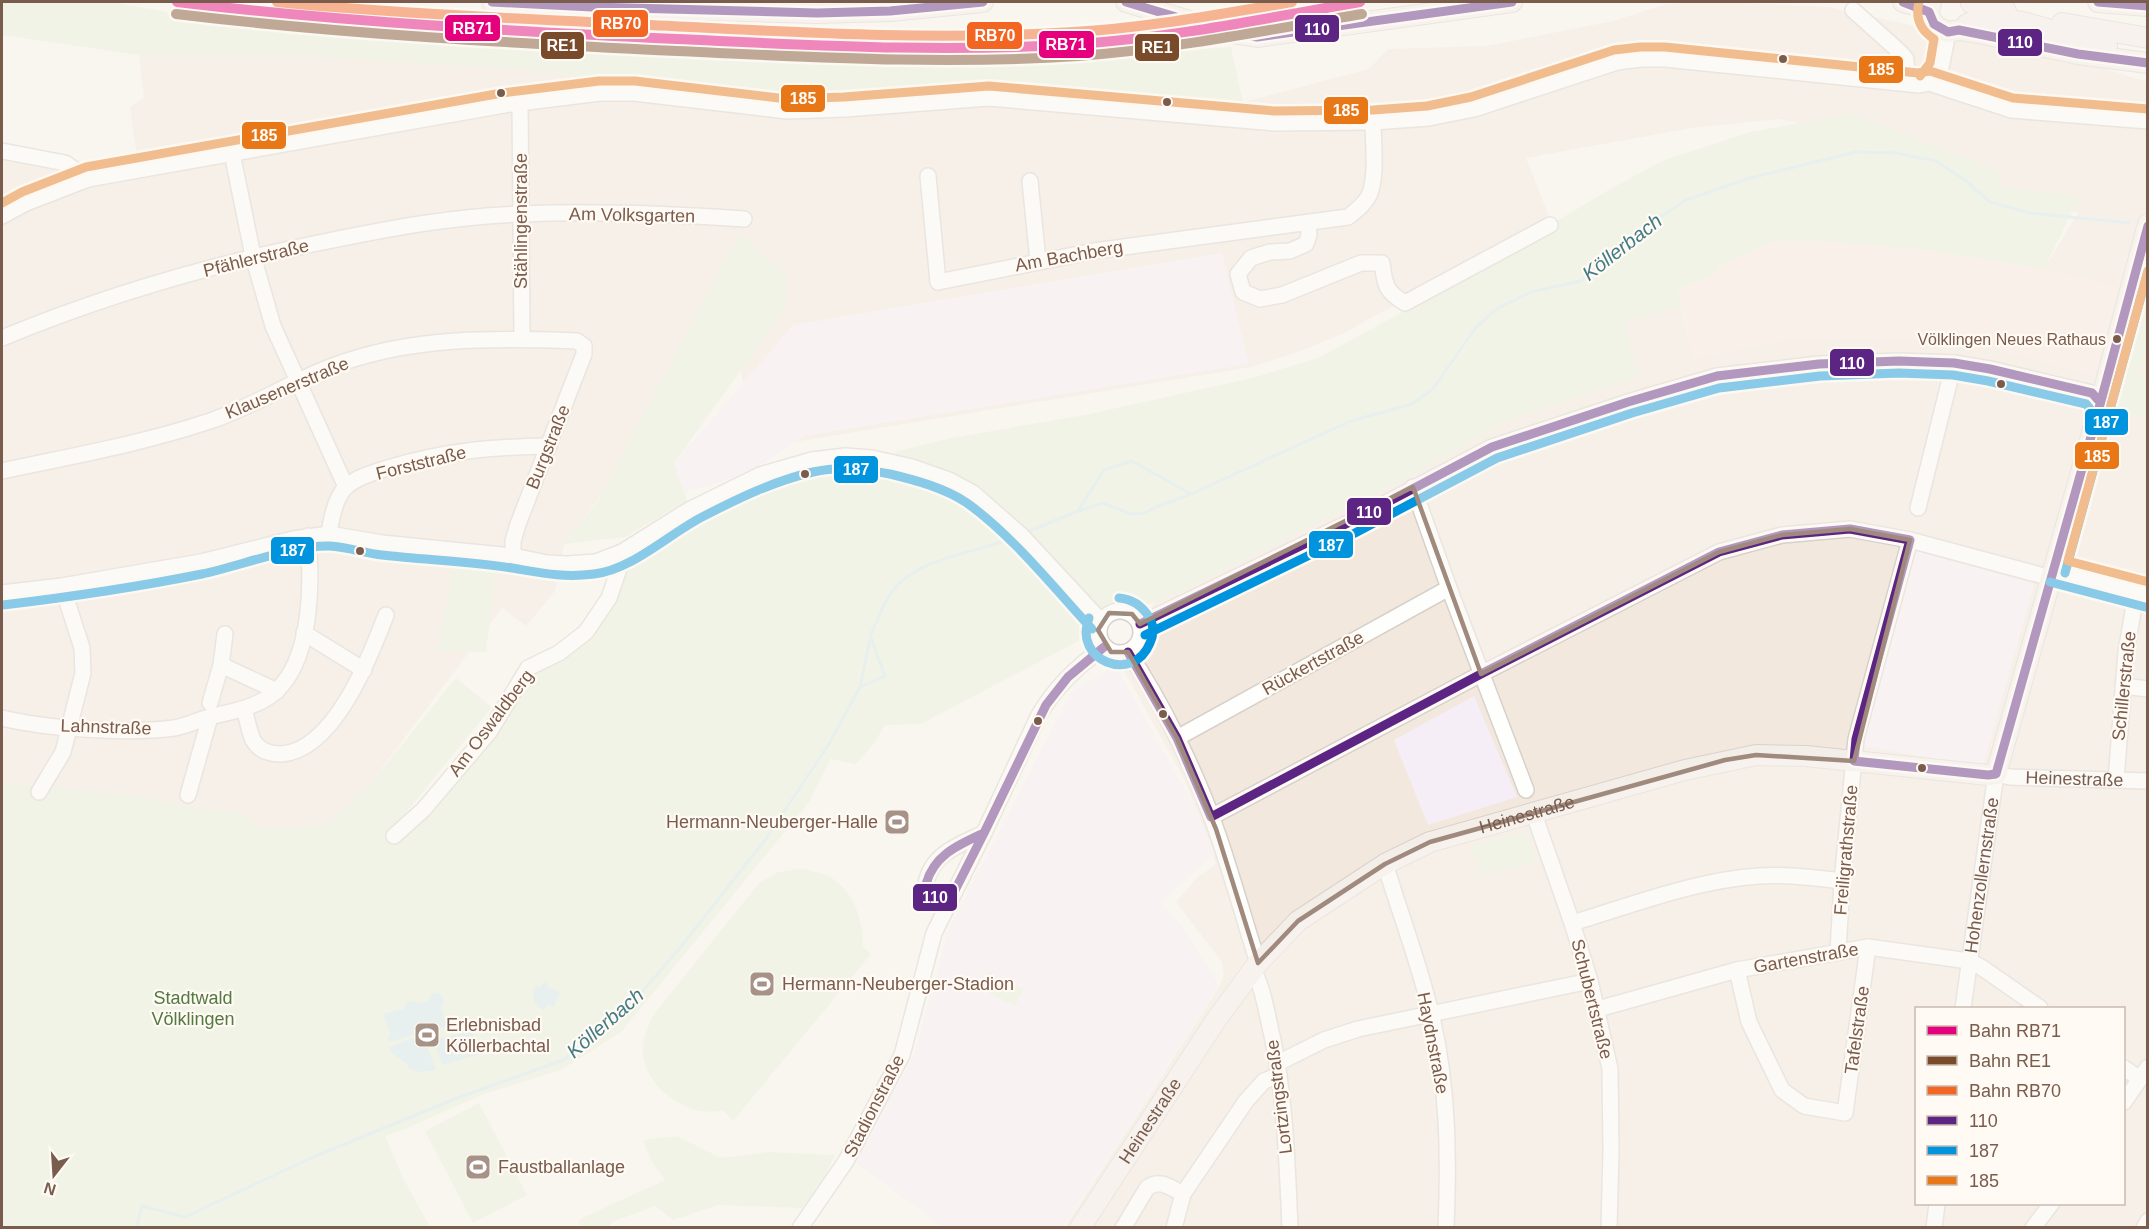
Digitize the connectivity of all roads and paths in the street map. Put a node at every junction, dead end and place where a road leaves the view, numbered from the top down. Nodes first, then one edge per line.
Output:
1 (492, 2) edge
2 (983, 2) edge
3 (1126, 2) edge
4 (1512, 2) edge
5 (1903, 2) edge
6 (1971, 2) edge
7 (2098, 2) edge
8 (2148, 6) edge
9 (1930, 7) edge
10 (1853, 10) dead end
11 (1958, 29) junction
12 (2148, 38) edge
13 (2148, 52) edge
14 (2148, 63) edge
15 (1907, 83) junction
16 (1929, 83) junction
17 (520, 103) junction
18 (2148, 121) edge
19 (1372, 122) junction
20 (2, 151) edge
21 (232, 153) junction
22 (928, 176) dead end
23 (88, 178) junction
24 (1030, 181) dead end
25 (520, 214) junction
26 (2, 216) edge
27 (744, 219) dead end
28 (1308, 222) junction
29 (1550, 225) dead end
30 (2148, 225) edge
31 (253, 256) junction
32 (1038, 261) junction
33 (2, 338) edge
34 (522, 339) junction
35 (577, 341) joint
36 (1953, 363) junction
37 (296, 380) junction
38 (2098, 411) junction
39 (549, 446) junction
40 (2, 471) edge
41 (346, 487) junction
42 (1413, 487) junction
43 (1918, 508) dead end
44 (329, 534) junction
45 (308, 536) junction
46 (1910, 540) junction
47 (622, 552) junction
48 (513, 556) junction
49 (2047, 572) junction
50 (62, 586) junction
51 (1449, 588) junction
52 (2, 593) edge
53 (2143, 594) edge
54 (386, 615) dead end
55 (1101, 621) junction
56 (1140, 624) junction
57 (304, 633) junction
58 (225, 634) dead end
59 (1104, 647) junction
60 (1128, 652) junction
61 (221, 665) junction
62 (364, 669) junction
63 (1481, 674) junction
64 (2123, 686) junction
65 (2148, 688) edge
66 (277, 691) junction
67 (244, 709) junction
68 (210, 710) junction
69 (2, 718) edge
70 (69, 728) junction
71 (1177, 738) junction
72 (1854, 761) junction
73 (1996, 774) junction
74 (2116, 780) junction
75 (2148, 781) edge
76 (1526, 790) dead end
77 (39, 792) dead end
78 (188, 795) dead end
79 (1534, 814) junction
80 (1211, 818) junction
81 (984, 832) junction
82 (394, 836) dead end
83 (1385, 864) junction
84 (1842, 881) junction
85 (947, 906) junction
86 (1572, 923) junction
87 (1251, 941) junction
88 (1868, 947) junction
89 (1838, 952) junction
90 (1969, 961) junction
91 (1256, 966) junction
92 (1737, 970) junction
93 (1590, 981) junction
94 (1963, 1007) edge
95 (2039, 1007) edge
96 (1598, 1009) junction
97 (1431, 1013) junction
98 (1216, 1020) junction
99 (2125, 1068) edge
100 (1279, 1069) junction
101 (2144, 1073) edge
102 (2125, 1101) edge
103 (1183, 1194) junction
104 (1937, 1205) edge
105 (2050, 1205) edge
106 (2148, 1221) edge
107 (800, 1227) edge
108 (1080, 1227) edge
109 (1123, 1227) edge
110 (1174, 1227) edge
111 (1290, 1227) edge
112 (1446, 1227) edge
113 (1609, 1227) edge
114 (1934, 1227) edge
115 (2033, 1227) edge
116 (2144, 1227) edge

1 - 2 main road
3 - 4 main road
5 - 9 main road
6 - 11 main road
6 - 12 main road
7 - 8 main road
9 - 11 main road
10 - 15 street
11 - 13 main road
11 - 14 main road
11 - 16 street
15 - 16 street
15 - 19 street
16 - 18 street
17 - 19 street
17 - 21 street
17 - 25 street, Stählingenstraße
19 - 28 street, Am Bachberg
20 - 23 street
21 - 23 street
21 - 31 street
22 - 32 street, Am Bachberg
23 - 26 street
24 - 32 street
25 - 27 street, Am Volksgarten
25 - 31 street, Pfählerstraße
25 - 34 street, Stählingenstraße
28 - 29 street
28 - 32 street, Am Bachberg
30 - 38 main road, Hohenzollernstraße
31 - 33 street, Pfählerstraße
31 - 37 street
34 - 35 street, Klausenerstraße
34 - 37 street, Klausenerstraße
35 - 39 street, Burgstraße
36 - 38 street
36 - 42 street
36 - 43 street
37 - 40 street, Klausenerstraße
37 - 41 street
38 - 49 main road, Hohenzollernstraße
39 - 41 street, Forststraße
39 - 48 street, Burgstraße
41 - 44 street
42 - 51 street
42 - 56 street
44 - 45 street
44 - 48 street
45 - 50 street
45 - 57 street, Lahnstraße
46 - 49 street
46 - 63 street
46 - 72 street, Freiligrathstraße
47 - 48 street
47 - 55 street
47 - 82 street, Am Oswaldberg
49 - 53 street
49 - 73 main road, Hohenzollernstraße
50 - 52 street
50 - 70 street
51 - 63 street
51 - 71 street, Rückertstraße
53 - 64 street, Schillerstraße
54 - 62 street
55 - 56 street
55 - 59 street
56 - 60 street
57 - 62 street
57 - 66 street, Lahnstraße
58 - 61 street
59 - 60 street
59 - 81 street, Stadionstraße
60 - 71 street, Lortzingstraße
61 - 66 street
61 - 68 street
62 - 67 street
63 - 76 street
63 - 80 street
64 - 65 street
64 - 74 street, Schillerstraße
66 - 67 street, Lahnstraße
67 - 68 street, Lahnstraße
68 - 70 street, Lahnstraße
68 - 78 street
69 - 70 street, Lahnstraße
70 - 77 street
71 - 80 street, Lortzingstraße
72 - 73 main road, Heinestraße
72 - 79 main road, Heinestraße
72 - 84 street, Freiligrathstraße
73 - 74 street, Heinestraße
73 - 90 street, Hohenzollernstraße
74 - 75 street, Heinestraße
79 - 83 main road, Heinestraße
79 - 86 street, Schubertstraße
80 - 87 street, Lortzingstraße
81 - 85 street, Stadionstraße
81 - 85 street
83 - 91 main road, Heinestraße
83 - 97 street, Haydnstraße
84 - 86 street
84 - 89 street, Freiligrathstraße
85 - 107 street, Stadionstraße
86 - 93 street, Schubertstraße
87 - 91 street, Lortzingstraße
87 - 98 street, Lortzingstraße
88 - 89 street, Gartenstraße
88 - 90 street, Gartenstraße
88 - 92 street, Tafelstraße
89 - 92 street, Gartenstraße
90 - 94 street, Hohenzollernstraße
90 - 95 street, Gartenstraße
91 - 98 main road, Heinestraße
91 - 100 street, Lortzingstraße
92 - 96 street, Gartenstraße
93 - 96 street, Schubertstraße
93 - 97 street
96 - 113 street, Schubertstraße
97 - 100 street
97 - 112 street, Haydnstraße
98 - 108 main road, Heinestraße
99 - 101 street
100 - 103 street
100 - 111 street, Lortzingstraße
101 - 102 street
103 - 109 street
103 - 110 street
104 - 114 street
105 - 115 street
106 - 116 street

